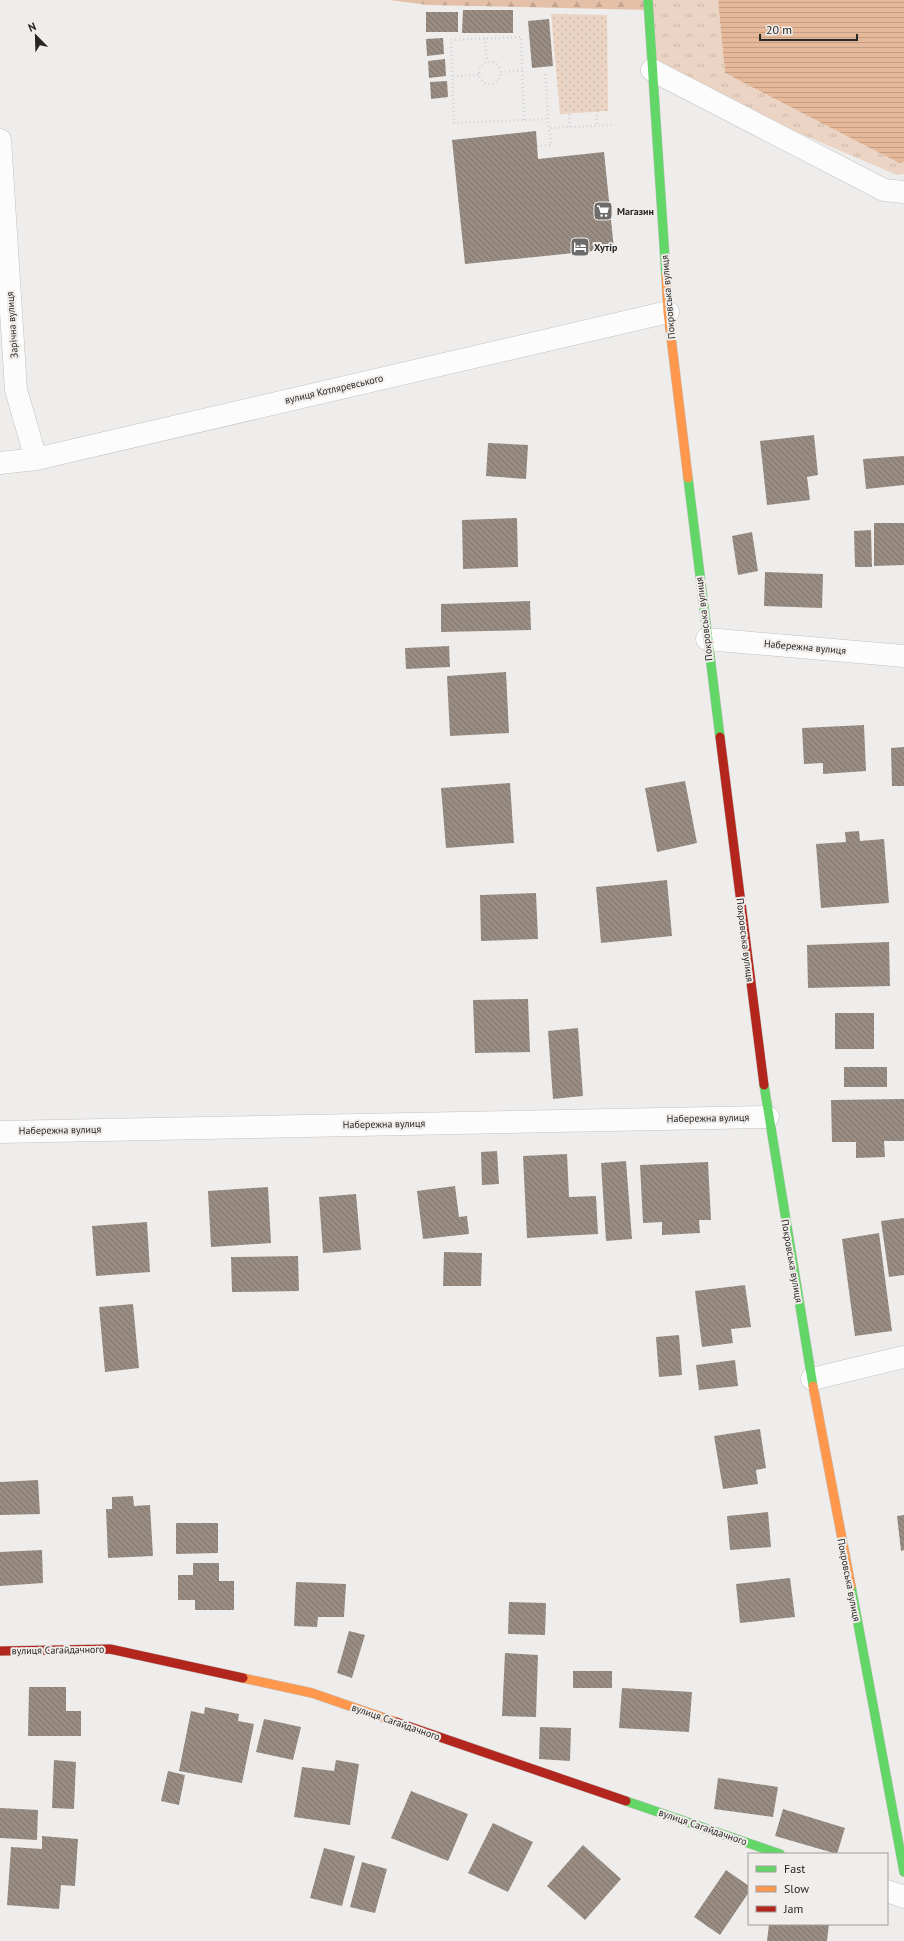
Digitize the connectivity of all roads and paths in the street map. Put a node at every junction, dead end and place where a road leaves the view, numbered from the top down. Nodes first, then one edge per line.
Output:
1 (648, 0) edge
2 (485, 38) junction
3 (487, 62) junction
4 (522, 70) junction
5 (652, 70) junction
6 (501, 72) junction
7 (545, 74) dead end
8 (479, 75) junction
9 (453, 76) junction
10 (549, 119) junction
11 (524, 120) junction
12 (612, 125) dead end
13 (597, 126) junction
14 (570, 127) junction
15 (549, 128) junction
16 (0, 140) edge
17 (537, 146) dead end
18 (904, 192) edge
19 (668, 312) junction
20 (36, 459) junction
21 (0, 463) edge
22 (707, 639) junction
23 (904, 656) edge
24 (768, 1117) junction
25 (0, 1132) edge
26 (904, 1357) edge
27 (812, 1379) junction
28 (0, 1651) edge
29 (777, 1853) edge
30 (904, 1872) edge
31 (888, 1891) edge
32 (904, 1897) edge

1 - 5 street, Покровська вулиця
2 - 3 path
2 - 4 path
2 - 9 path
3 - 6 path
3 - 8 path
4 - 6 path
4 - 11 path
5 - 18 street
5 - 19 street, Покровська вулиця
6 - 8 path
7 - 10 path
8 - 9 path
9 - 11 path
10 - 11 path
10 - 15 path
12 - 13 path
13 - 14 path
13 - 14 path
14 - 15 path
15 - 17 path
16 - 20 street, Зарічна вулиця
19 - 20 street, вулиця Котляревського
19 - 22 street, Покровська вулиця
20 - 21 street, вулиця Котляревського
22 - 23 street, Набережна вулиця
22 - 24 street, Покровська вулиця
24 - 25 street, Набережна вулиця
24 - 27 street, Покровська вулиця
26 - 27 street
27 - 30 street, Покровська вулиця
28 - 29 street, вулиця Сагайдачного
31 - 32 street

